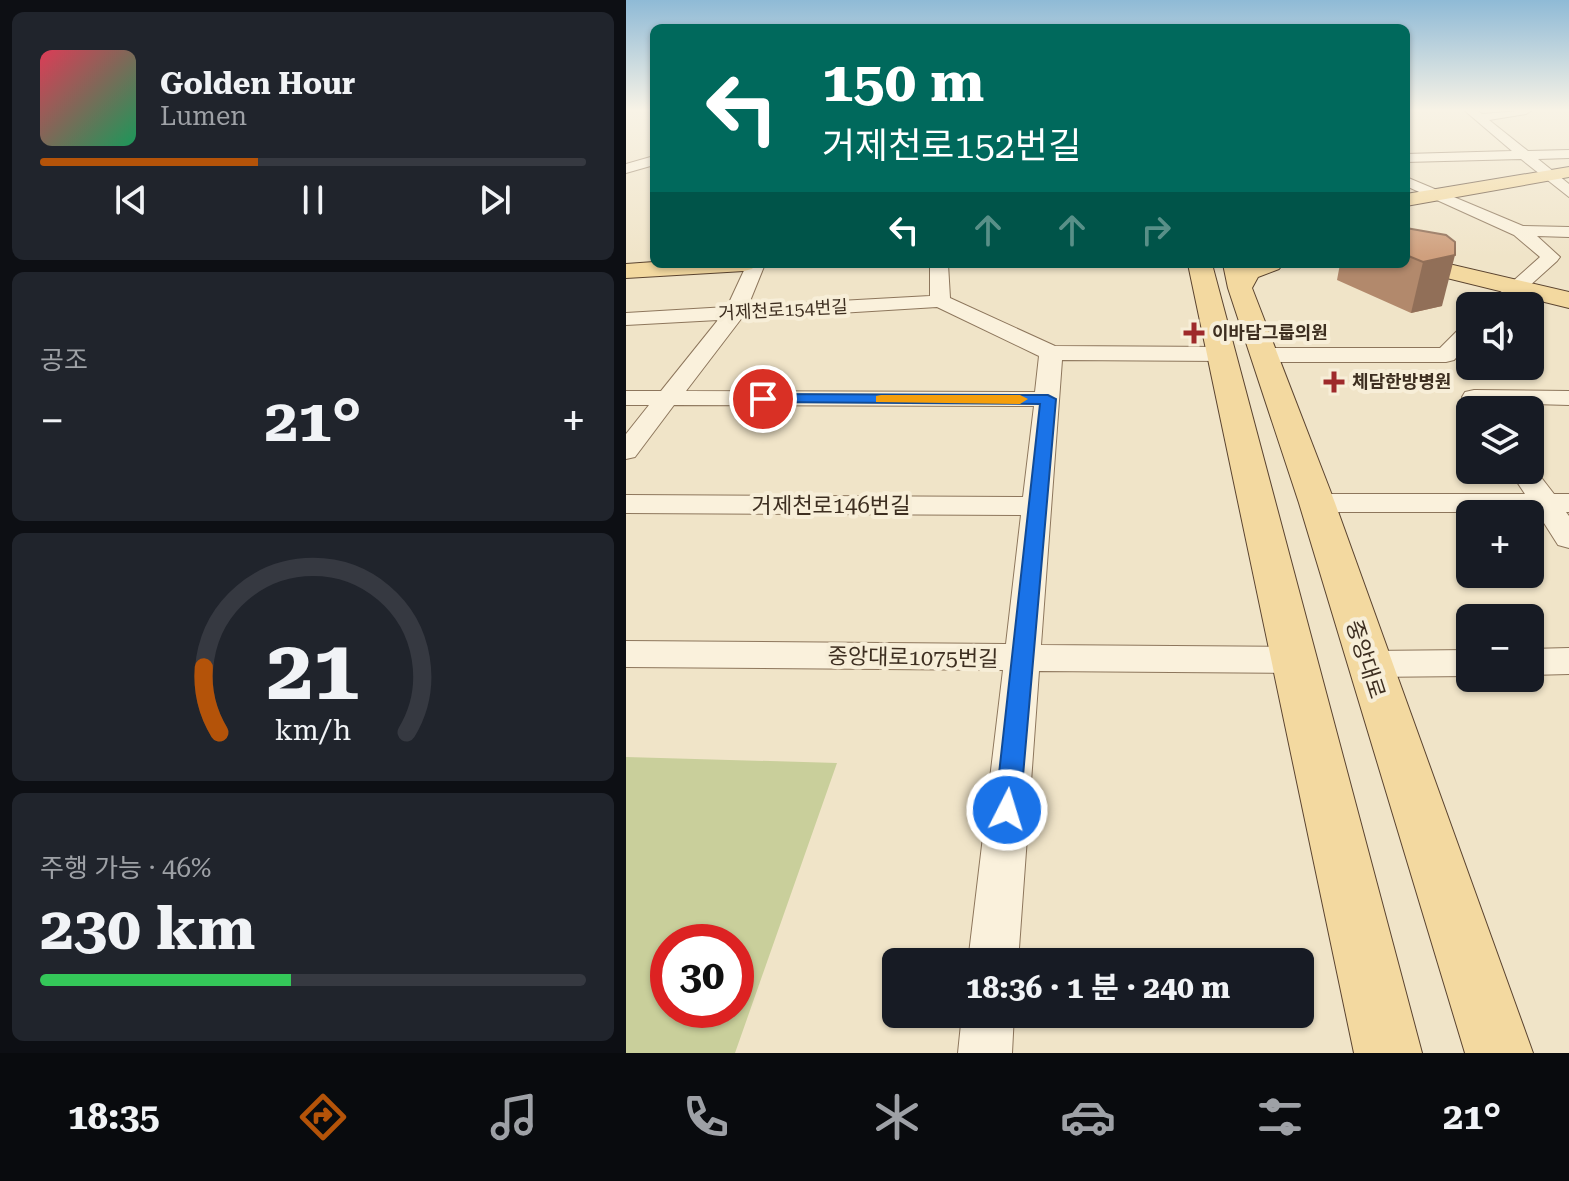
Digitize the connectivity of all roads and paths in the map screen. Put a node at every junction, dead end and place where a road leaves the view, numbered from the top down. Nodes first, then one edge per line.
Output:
1 (1532, 159) edge
2 (650, 161) edge
3 (628, 166) edge
4 (650, 168) edge
5 (1559, 174) edge
6 (1410, 182) edge
7 (1569, 192) edge
8 (1441, 194) junction
9 (1410, 199) edge
10 (1520, 231) junction
11 (1569, 232) edge
12 (650, 258) edge
13 (626, 260) edge
14 (1410, 262) edge
15 (677, 268) edge
16 (754, 268) edge
17 (939, 268) edge
18 (1224, 269) edge
19 (626, 271) edge
20 (1515, 287) junction
21 (1510, 292) edge
22 (1569, 300) edge
23 (940, 301) junction
24 (735, 312) junction
25 (626, 319) edge
26 (1456, 345) edge
27 (1051, 353) junction
28 (1244, 354) junction
29 (1446, 355) junction
30 (1473, 396) edge
31 (626, 398) edge
32 (667, 398) junction
33 (1569, 398) edge
34 (1048, 399) junction
35 (1544, 400) edge
36 (626, 451) edge
37 (1537, 484) edge
38 (1317, 503) junction
39 (1557, 503) edge
40 (626, 504) edge
41 (1036, 506) junction
42 (1569, 538) edge
43 (626, 654) edge
44 (1022, 658) junction
45 (1295, 660) junction
46 (1569, 661) edge
47 (1544, 662) edge
48 (1456, 663) edge
49 (1368, 664) junction
50 (994, 948) edge
51 (987, 1028) edge
52 (985, 1053) edge
53 (1388, 1053) edge
54 (1499, 1053) edge

1 - 5 street
2 - 3 street
3 - 4 street
5 - 7 street
5 - 8 main road
6 - 8 street
8 - 9 main road
8 - 10 street
10 - 11 street
10 - 20 street
12 - 13 main road
14 - 20 main road
15 - 19 main road
16 - 24 street
17 - 23 street
18 - 28 main road, 중앙대로
20 - 21 street
20 - 22 main road
23 - 24 street, 거제천로154번길
23 - 27 street
24 - 25 street, 거제천로154번길
24 - 32 street
26 - 29 street
27 - 28 street
27 - 34 street
28 - 29 street
28 - 38 main road, 중앙대로
28 - 45 main road, 중앙대로
29 - 30 street
31 - 32 street
32 - 34 street
32 - 36 street
33 - 35 street
34 - 41 street
37 - 39 street
38 - 39 street
38 - 49 main road, 중앙대로
39 - 42 street
40 - 41 street, 거제천로146번길
41 - 44 street
43 - 44 street, 중앙대로1075번길
44 - 45 street, 중앙대로1075번길
44 - 50 street
45 - 53 main road, 중앙대로
46 - 47 street
48 - 49 street
49 - 54 main road, 중앙대로
51 - 52 street

